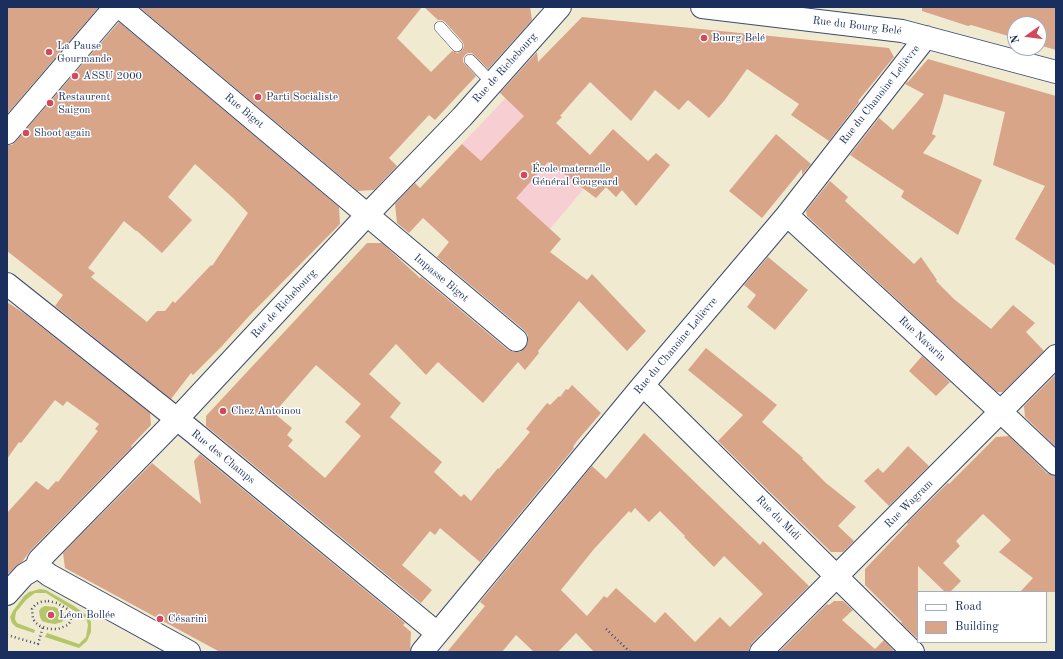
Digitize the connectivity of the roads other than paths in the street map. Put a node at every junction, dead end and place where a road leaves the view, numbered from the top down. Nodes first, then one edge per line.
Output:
1 (115, 7) edge
2 (120, 7) edge
3 (560, 7) edge
4 (702, 7) edge
5 (440, 27) dead end
6 (926, 37) junction
7 (457, 46) dead end
8 (470, 60) dead end
9 (1056, 72) edge
10 (492, 83) junction
11 (7, 133) edge
12 (367, 215) junction
13 (787, 215) junction
14 (7, 284) edge
15 (516, 340) dead end
16 (1056, 356) edge
17 (643, 385) junction
18 (1001, 412) junction
19 (177, 419) junction
20 (1056, 464) edge
21 (40, 568) junction
22 (836, 576) junction
23 (7, 594) edge
24 (437, 633) junction
25 (189, 652) edge
26 (422, 652) edge
27 (761, 652) edge
28 (913, 652) edge

1 - 11 street
2 - 12 street, Rue Bigot
3 - 10 street, Rue de Richebourg
4 - 6 street, Rue du Bourg Belé
5 - 7 lane
6 - 9 street, Rue du Bourg Belé
6 - 13 street, Rue du Chanoine Lelièvre
8 - 10 lane
10 - 12 street, Rue de Richebourg
12 - 15 street, Impasse Bigot
12 - 19 street, Rue de Richebourg
13 - 17 street, Rue du Chanoine Lelièvre
13 - 18 street, Rue Navarin
14 - 19 street, Rue des Champs
16 - 18 street, Rue Wagram
17 - 22 street, Rue du Midi
17 - 24 street, Rue du Chanoine Lelièvre
18 - 20 street, Rue Navarin
18 - 22 street, Rue Wagram
19 - 21 street, Rue de Richebourg
19 - 24 street, Rue des Champs
21 - 23 street
21 - 25 street
22 - 27 street, Rue Wagram
22 - 28 street, Rue du Midi
24 - 26 street, Rue du Chanoine Lelièvre

